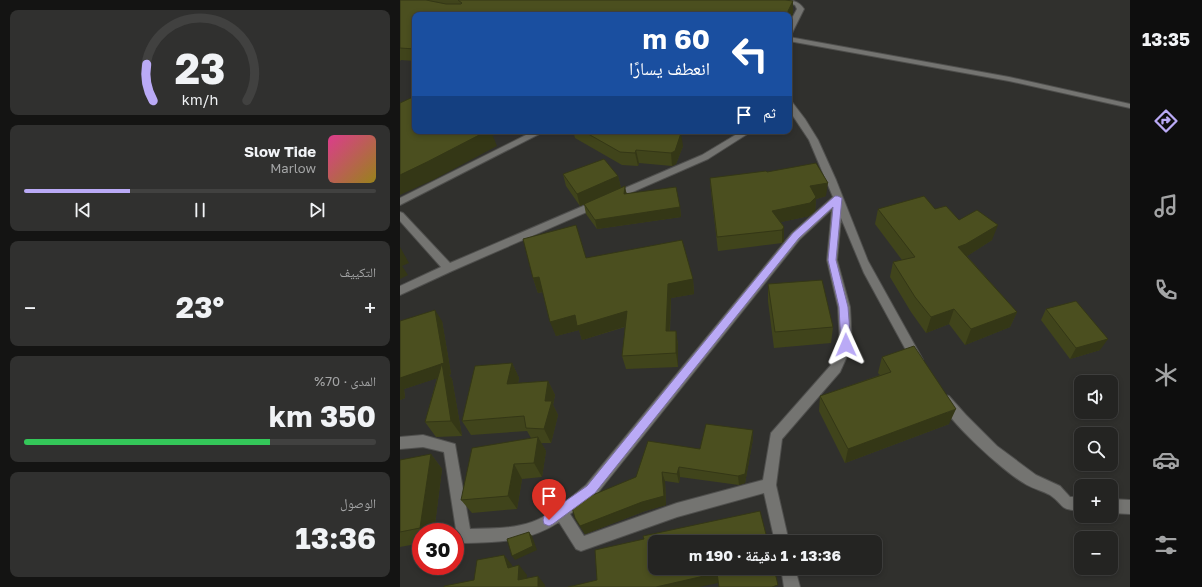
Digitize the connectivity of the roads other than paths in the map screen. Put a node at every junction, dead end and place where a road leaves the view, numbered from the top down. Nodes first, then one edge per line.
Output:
1 (784, 0) edge
2 (792, 26) edge
3 (792, 40) edge
4 (1130, 106) edge
5 (792, 108) edge
6 (535, 134) edge
7 (743, 134) edge
8 (838, 198) junction
9 (400, 202) edge
10 (400, 215) edge
11 (448, 268) junction
12 (400, 291) edge
13 (923, 370) edge
14 (936, 389) edge
15 (400, 443) edge
16 (769, 485) junction
17 (1074, 504) edge
18 (1118, 507) edge
19 (1130, 508) edge
20 (561, 513) junction
21 (780, 535) edge
22 (789, 575) edge
23 (792, 587) edge

1 - 2 street
3 - 4 street
5 - 8 street
6 - 9 street
7 - 11 street
8 - 13 street
8 - 16 street
8 - 20 street
10 - 11 street
11 - 12 street
14 - 17 street
15 - 20 street
16 - 20 street
16 - 21 street
18 - 19 street
22 - 23 street

